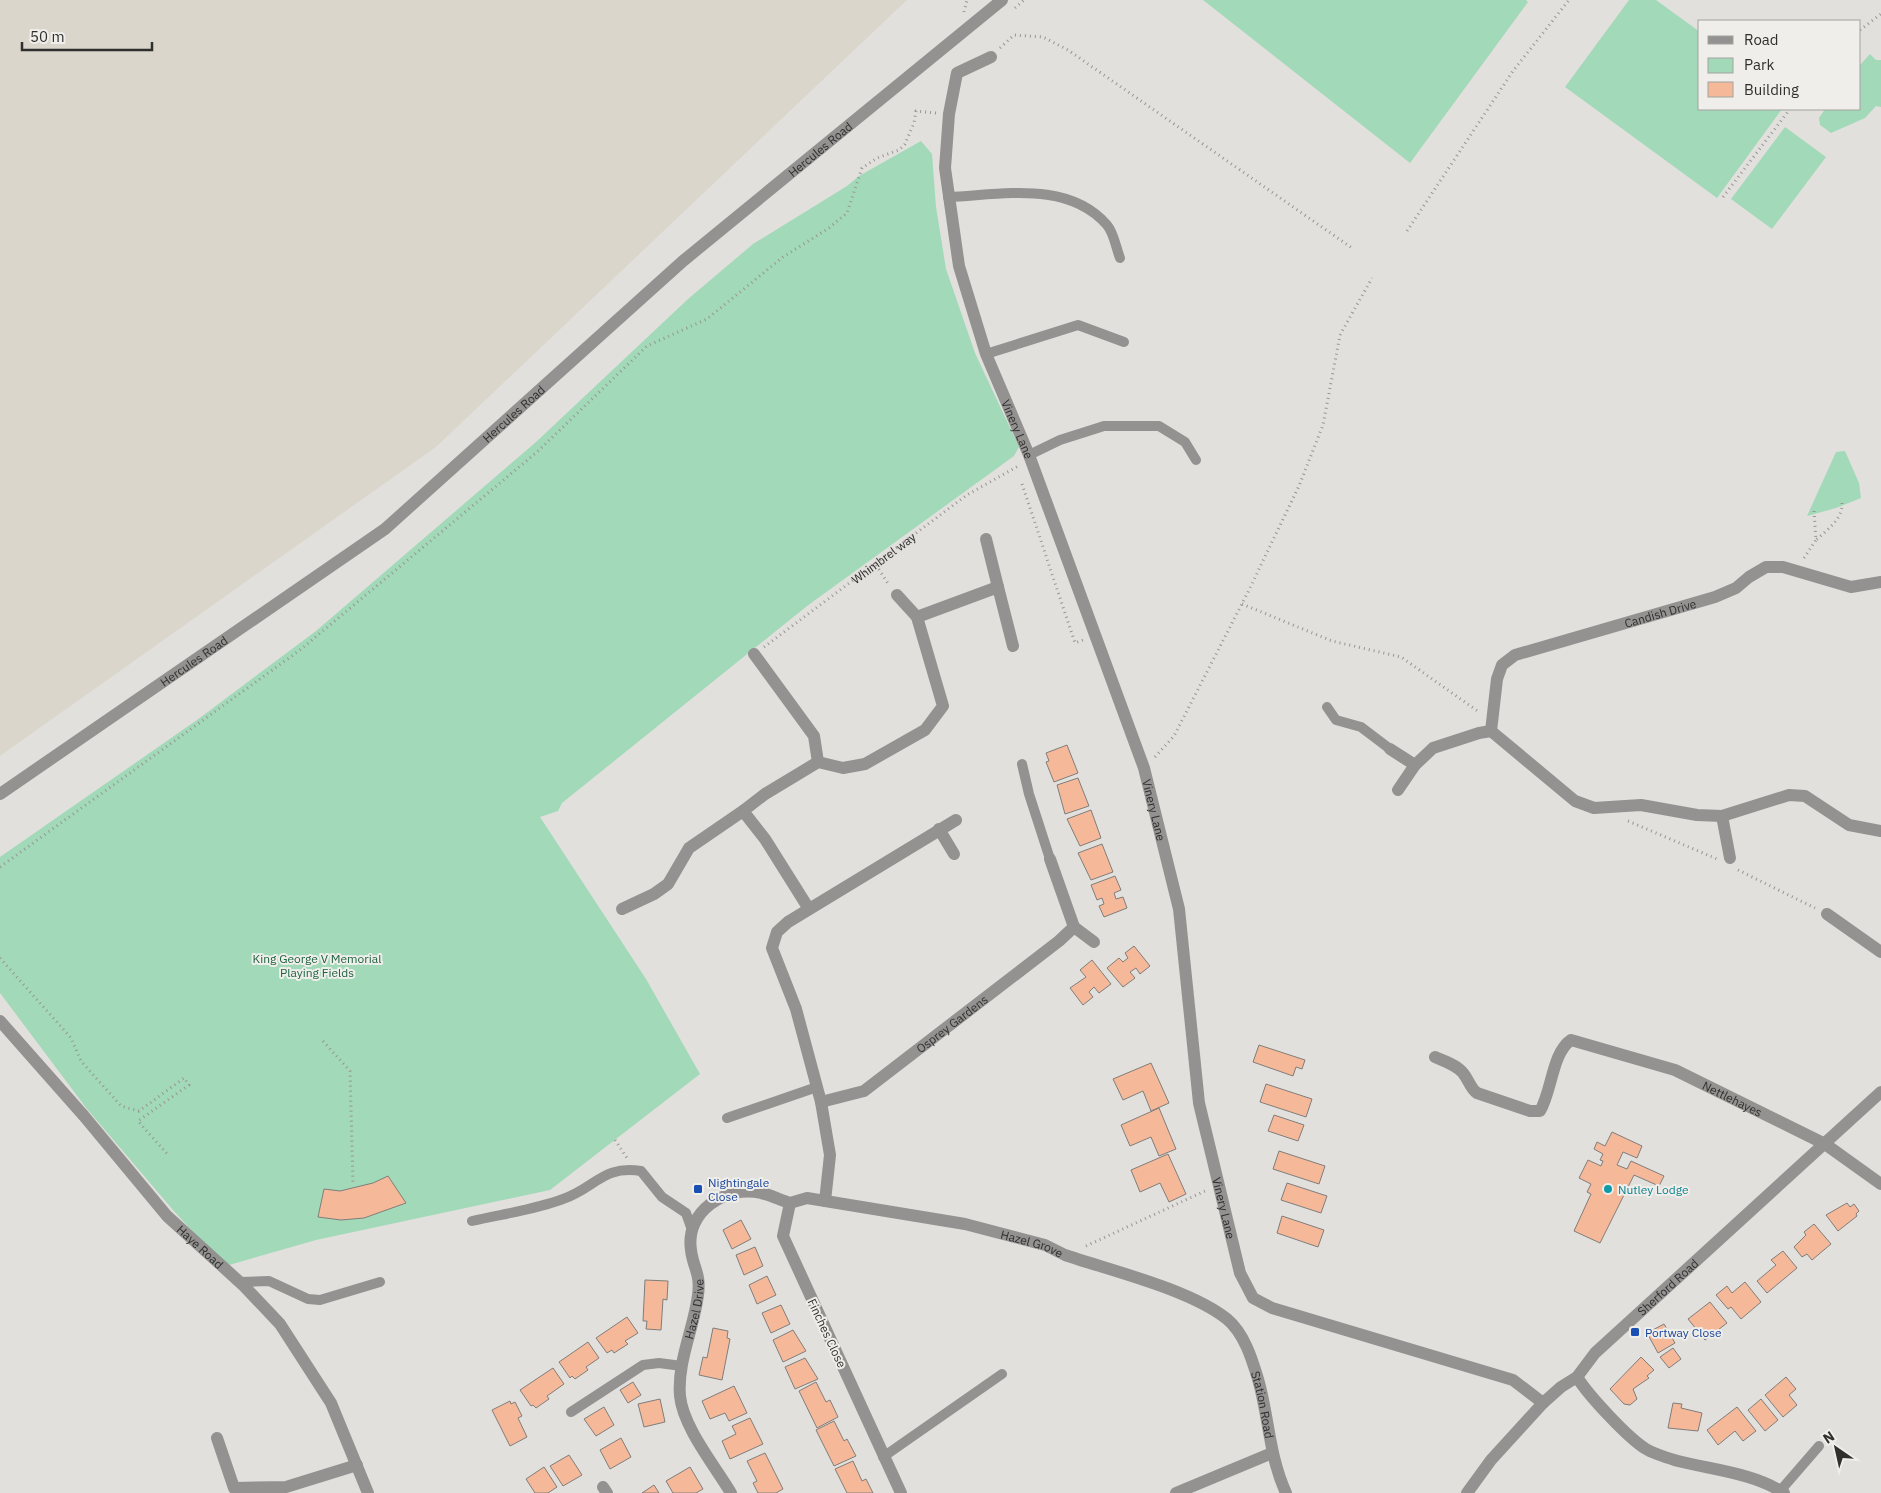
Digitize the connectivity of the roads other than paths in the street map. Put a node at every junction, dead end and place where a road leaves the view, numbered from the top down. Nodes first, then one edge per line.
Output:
1 (1002, 0) edge
2 (991, 57) road end
3 (948, 197) junction
4 (1120, 258) dead end
5 (1124, 342) dead end
6 (986, 354) junction
7 (1030, 457) junction
8 (1196, 460) dead end
9 (986, 539) dead end
10 (1881, 582) edge
11 (998, 587) junction
12 (897, 595) road end
13 (917, 617) junction
14 (1013, 646) dead end
15 (754, 654) road end
16 (1327, 707) dead end
17 (1492, 726) junction
18 (1390, 749) joint
19 (818, 762) junction
20 (1022, 764) dead end
21 (1415, 765) junction
22 (1398, 790) dead end
23 (0, 794) edge
24 (743, 812) junction
25 (1722, 816) junction
26 (956, 820) dead end
27 (939, 829) junction
28 (1881, 831) edge
29 (954, 854) dead end
30 (1050, 859) joint
31 (1728, 862) road end
32 (622, 909) dead end
33 (809, 909) junction
34 (1827, 914) road end
35 (1074, 927) junction
36 (1094, 942) dead end
37 (1881, 952) edge
38 (0, 1021) edge
39 (1435, 1057) dead end
40 (816, 1087) junction
41 (1881, 1092) edge
42 (821, 1102) junction
43 (727, 1118) dead end
44 (1825, 1144) junction
45 (1881, 1184) edge
46 (825, 1200) junction
47 (790, 1203) junction
48 (472, 1221) dead end
49 (692, 1230) junction
50 (240, 1282) junction
51 (380, 1282) dead end
52 (1228, 1320) joint
53 (682, 1366) junction
54 (1002, 1374) dead end
55 (1577, 1377) junction
56 (1543, 1403) junction
57 (571, 1412) dead end
58 (218, 1438) dead end
59 (1818, 1446) dead end
60 (1272, 1453) junction
61 (884, 1457) junction
62 (357, 1465) junction
63 (1782, 1492) edge
64 (368, 1493) edge
65 (731, 1493) edge
66 (901, 1493) edge
67 (1176, 1493) edge
68 (1286, 1493) edge
69 (1467, 1493) edge

1 - 23 street, Hercules Road
2 - 3 street, Vinery Lane
3 - 4 lane
3 - 6 street, Vinery Lane
5 - 6 lane
6 - 7 street, Vinery Lane
7 - 8 lane
7 - 56 street, Vinery Lane
9 - 11 street
10 - 17 street, Candish Drive
11 - 13 street
11 - 14 street
12 - 13 street
13 - 19 street
15 - 19 street
16 - 18 lane
17 - 21 street
17 - 25 street
18 - 21 street
19 - 24 street
20 - 30 lane
21 - 22 street
24 - 32 street
24 - 33 street
25 - 28 street
25 - 31 street
26 - 27 street
27 - 29 street
27 - 33 street
30 - 35 street
33 - 40 street
34 - 37 street
35 - 36 street
35 - 42 street, Osprey Gardens
38 - 50 street, Haye Road
39 - 44 street, Nettlehayes
40 - 42 street
40 - 43 lane
41 - 44 street, Sherford Road
42 - 46 street
44 - 45 street, Nettlehayes
44 - 55 street, Sherford Road
46 - 47 street
46 - 52 street, Hazel Grove
47 - 49 street
47 - 61 street, Finches Close
48 - 49 lane
49 - 53 street, Hazel Drive
50 - 51 lane
50 - 62 street, Haye Road
52 - 60 street, Station Road
53 - 57 lane
53 - 65 street, Hazel Drive
54 - 61 lane
55 - 56 street, Sherford Road
55 - 63 street
56 - 69 street, Sherford Road
58 - 62 street
59 - 63 lane
60 - 67 street
60 - 68 street, Station Road
61 - 66 street, Finches Close
62 - 64 street, Haye Road

